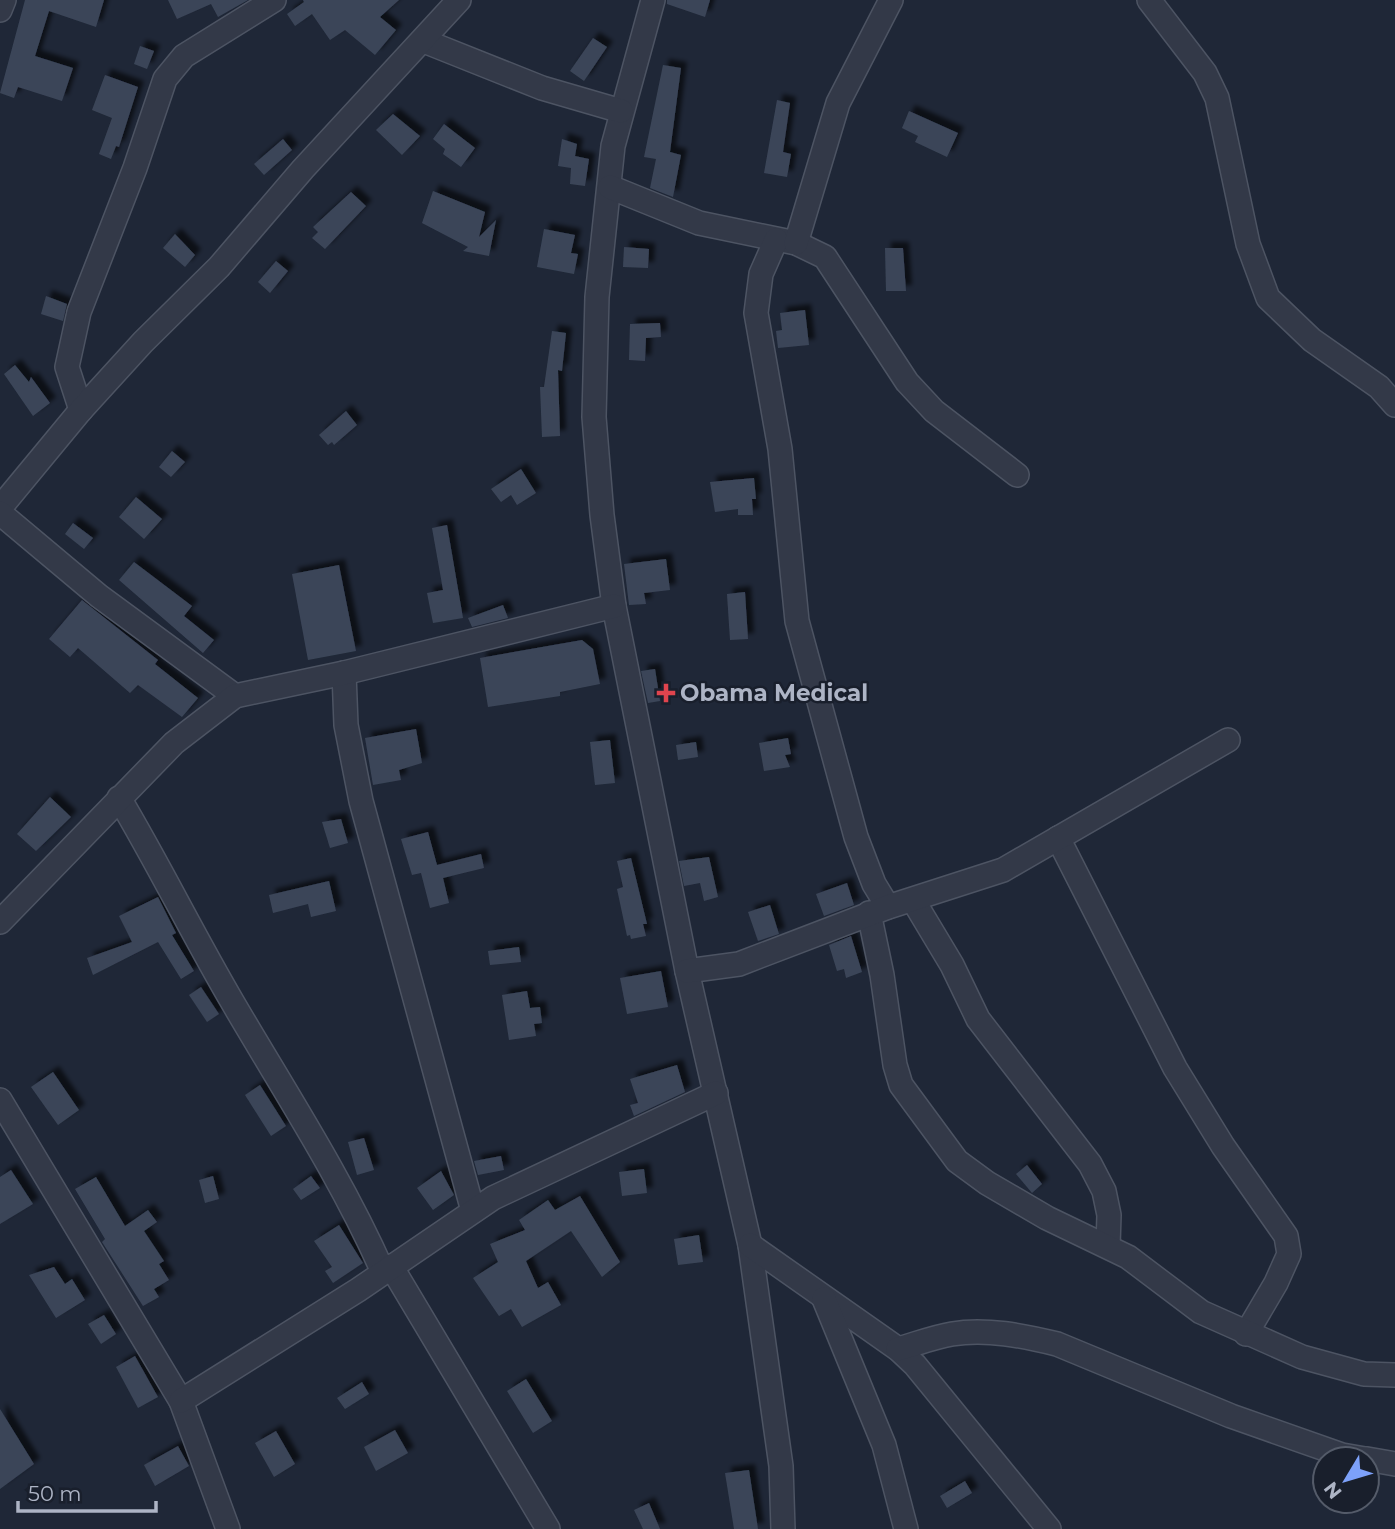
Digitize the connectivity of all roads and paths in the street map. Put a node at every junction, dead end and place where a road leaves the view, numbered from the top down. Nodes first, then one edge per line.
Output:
1 (4, 0) edge
2 (274, 0) edge
3 (458, 0) edge
4 (653, 0) edge
5 (891, 0) edge
6 (1149, 0) edge
7 (0, 10) edge
8 (424, 41) junction
9 (621, 111) junction
10 (610, 187) junction
11 (786, 242) junction
12 (1395, 405) edge
13 (81, 410) junction
14 (1017, 475) dead end
15 (0, 511) edge
16 (614, 606) junction
17 (344, 673) junction
18 (235, 696) junction
19 (1228, 740) dead end
20 (119, 798) junction
21 (1058, 838) junction
22 (913, 900) junction
23 (878, 910) junction
24 (0, 922) edge
25 (687, 971) junction
26 (716, 1093) junction
27 (0, 1100) edge
28 (473, 1211) junction
29 (750, 1245) junction
30 (1108, 1246) junction
31 (387, 1269) junction
32 (824, 1299) junction
33 (1245, 1334) junction
34 (898, 1349) junction
35 (1395, 1375) edge
36 (181, 1401) junction
37 (1314, 1445) edge
38 (1034, 1519) edge
39 (228, 1529) edge
40 (548, 1529) edge
41 (783, 1529) edge
42 (906, 1529) edge
43 (1049, 1529) edge

1 - 7 street
2 - 13 street
3 - 8 street
4 - 9 street
5 - 11 street
6 - 12 street
8 - 9 street
8 - 13 street
9 - 10 street
10 - 11 street
10 - 16 street
11 - 14 street
11 - 23 street
13 - 15 street
15 - 18 street
16 - 17 street
16 - 25 street
17 - 18 street
17 - 28 street
18 - 20 street
19 - 21 street
20 - 24 street
20 - 31 street
21 - 22 street
21 - 33 street
22 - 23 street
22 - 30 street
23 - 25 street
23 - 30 street
25 - 26 street
26 - 28 street
26 - 29 street
27 - 36 street
28 - 31 street
29 - 32 street
29 - 41 street
30 - 33 street
31 - 36 street
31 - 40 street
32 - 34 street
32 - 42 street
33 - 35 street
34 - 37 street
34 - 38 street
36 - 39 street
38 - 43 street

